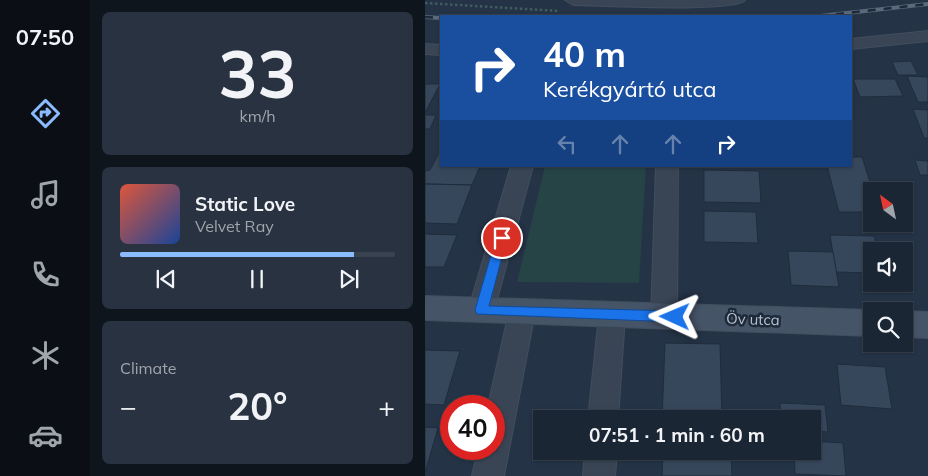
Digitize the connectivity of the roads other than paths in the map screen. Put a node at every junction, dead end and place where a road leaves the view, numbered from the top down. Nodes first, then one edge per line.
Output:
1 (737, 0) edge
2 (570, 6) edge
3 (928, 36) edge
4 (852, 44) edge
5 (425, 49) edge
6 (440, 50) edge
7 (522, 167) edge
8 (667, 167) edge
9 (425, 308) edge
10 (481, 310) junction
11 (522, 312) junction
12 (612, 316) junction
13 (664, 316) junction
14 (863, 323) edge
15 (913, 324) edge
16 (928, 325) edge
17 (604, 410) edge
18 (600, 460) edge
19 (488, 476) edge
20 (599, 476) edge

1 - 2 street
3 - 4 street
5 - 6 street
7 - 10 street
8 - 13 street
9 - 10 street, Öv utca
10 - 11 street, Öv utca
11 - 12 street, Öv utca
11 - 19 street
12 - 13 street, Öv utca
12 - 17 street
13 - 14 street, Öv utca
15 - 16 street
18 - 20 street

